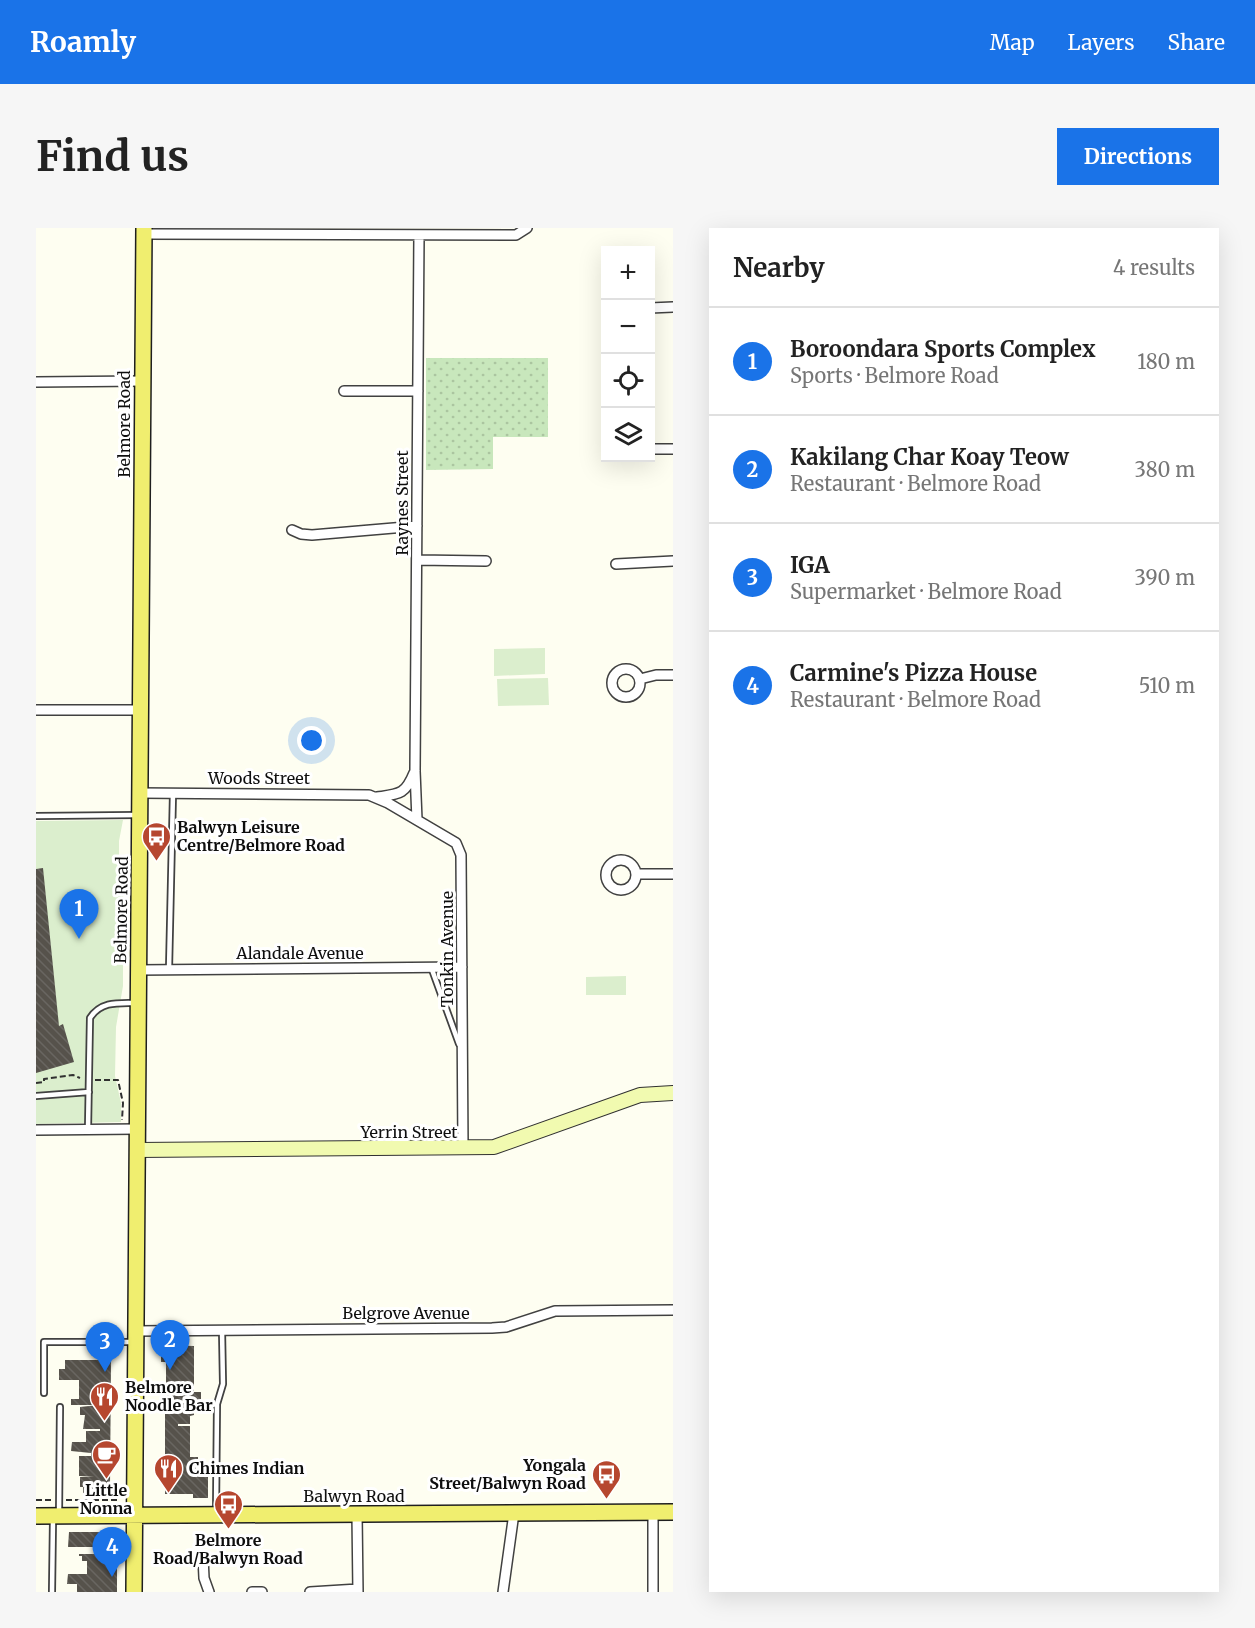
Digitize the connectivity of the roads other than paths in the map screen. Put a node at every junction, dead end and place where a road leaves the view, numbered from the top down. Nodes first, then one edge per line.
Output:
1 (527, 228) edge
2 (144, 231) edge
3 (418, 235) junction
4 (673, 307) edge
5 (655, 308) edge
6 (143, 381) junction
7 (36, 382) edge
8 (344, 391) dead end
9 (418, 391) junction
10 (655, 449) edge
11 (673, 449) edge
12 (417, 526) junction
13 (292, 530) dead end
14 (417, 560) junction
15 (486, 561) dead end
16 (673, 561) edge
17 (616, 564) dead end
18 (673, 675) edge
19 (640, 679) dead end
20 (36, 710) edge
21 (140, 710) junction
22 (415, 771) junction
23 (140, 793) junction
24 (173, 793) junction
25 (377, 797) junction
26 (140, 815) junction
27 (36, 816) edge
28 (417, 820) junction
29 (637, 874) dead end
30 (673, 874) edge
31 (462, 967) junction
32 (431, 968) junction
33 (169, 969) junction
34 (138, 970) junction
35 (138, 1003) junction
36 (462, 1053) junction
37 (89, 1092) junction
38 (673, 1094) edge
39 (36, 1096) edge
40 (88, 1129) junction
41 (137, 1129) junction
42 (36, 1130) edge
43 (463, 1148) junction
44 (137, 1150) junction
45 (673, 1310) edge
46 (222, 1330) junction
47 (136, 1336) junction
48 (44, 1393) dead end
49 (60, 1407) dead end
50 (653, 1512) junction
51 (673, 1512) edge
52 (357, 1514) junction
53 (514, 1514) junction
54 (216, 1515) junction
55 (36, 1516) edge
56 (56, 1516) junction
57 (135, 1516) junction
58 (203, 1557) dead end
59 (358, 1591) edge
60 (52, 1592) edge
61 (134, 1592) edge
62 (209, 1592) edge
63 (252, 1592) edge
64 (262, 1592) edge
65 (310, 1592) edge
66 (502, 1592) edge
67 (653, 1592) edge

1 - 3 street
2 - 3 street
2 - 6 main road, Belmore Road
3 - 9 street, Raynes Street
4 - 5 street
6 - 7 street
6 - 21 main road, Belmore Road
8 - 9 street
9 - 12 street, Raynes Street
10 - 11 street
12 - 13 street
12 - 14 street, Raynes Street
14 - 15 street
14 - 22 street, Raynes Street
16 - 17 street
18 - 19 street
20 - 21 street
21 - 23 main road, Belmore Road
22 - 25 street
22 - 28 street, Raynes Street
23 - 24 street, Woods Street
23 - 26 main road, Belmore Road
24 - 25 street, Woods Street
24 - 33 lane
25 - 28 street, Tonkin Avenue
26 - 27 lane
26 - 34 main road, Belmore Road
28 - 31 street, Tonkin Avenue
29 - 30 street
31 - 32 street, Alandale Avenue
31 - 36 street, Tonkin Avenue
32 - 33 street, Alandale Avenue
32 - 36 lane
33 - 34 street, Alandale Avenue
34 - 35 main road, Belmore Road
35 - 37 lane
35 - 41 main road, Belmore Road
36 - 43 street, Tonkin Avenue
37 - 39 lane
37 - 40 lane
38 - 43 street, Yerrin Street
40 - 41 street
40 - 42 street
41 - 44 main road, Belmore Road
43 - 44 street, Yerrin Street
44 - 47 main road, Belmore Road
45 - 46 street, Belgrove Avenue
46 - 47 street, Belgrove Avenue
46 - 54 lane
47 - 48 lane
47 - 57 main road, Belmore Road
49 - 56 lane
50 - 51 main road, Balwyn Road
50 - 53 main road, Balwyn Road
50 - 67 street
52 - 53 main road, Balwyn Road
52 - 54 main road, Balwyn Road
52 - 59 street
53 - 66 street
54 - 57 main road, Balwyn Road
55 - 56 main road, Balwyn Road
56 - 57 main road, Balwyn Road
56 - 60 lane
57 - 61 main road, Belmore Road
58 - 62 street
59 - 65 street
63 - 64 street

